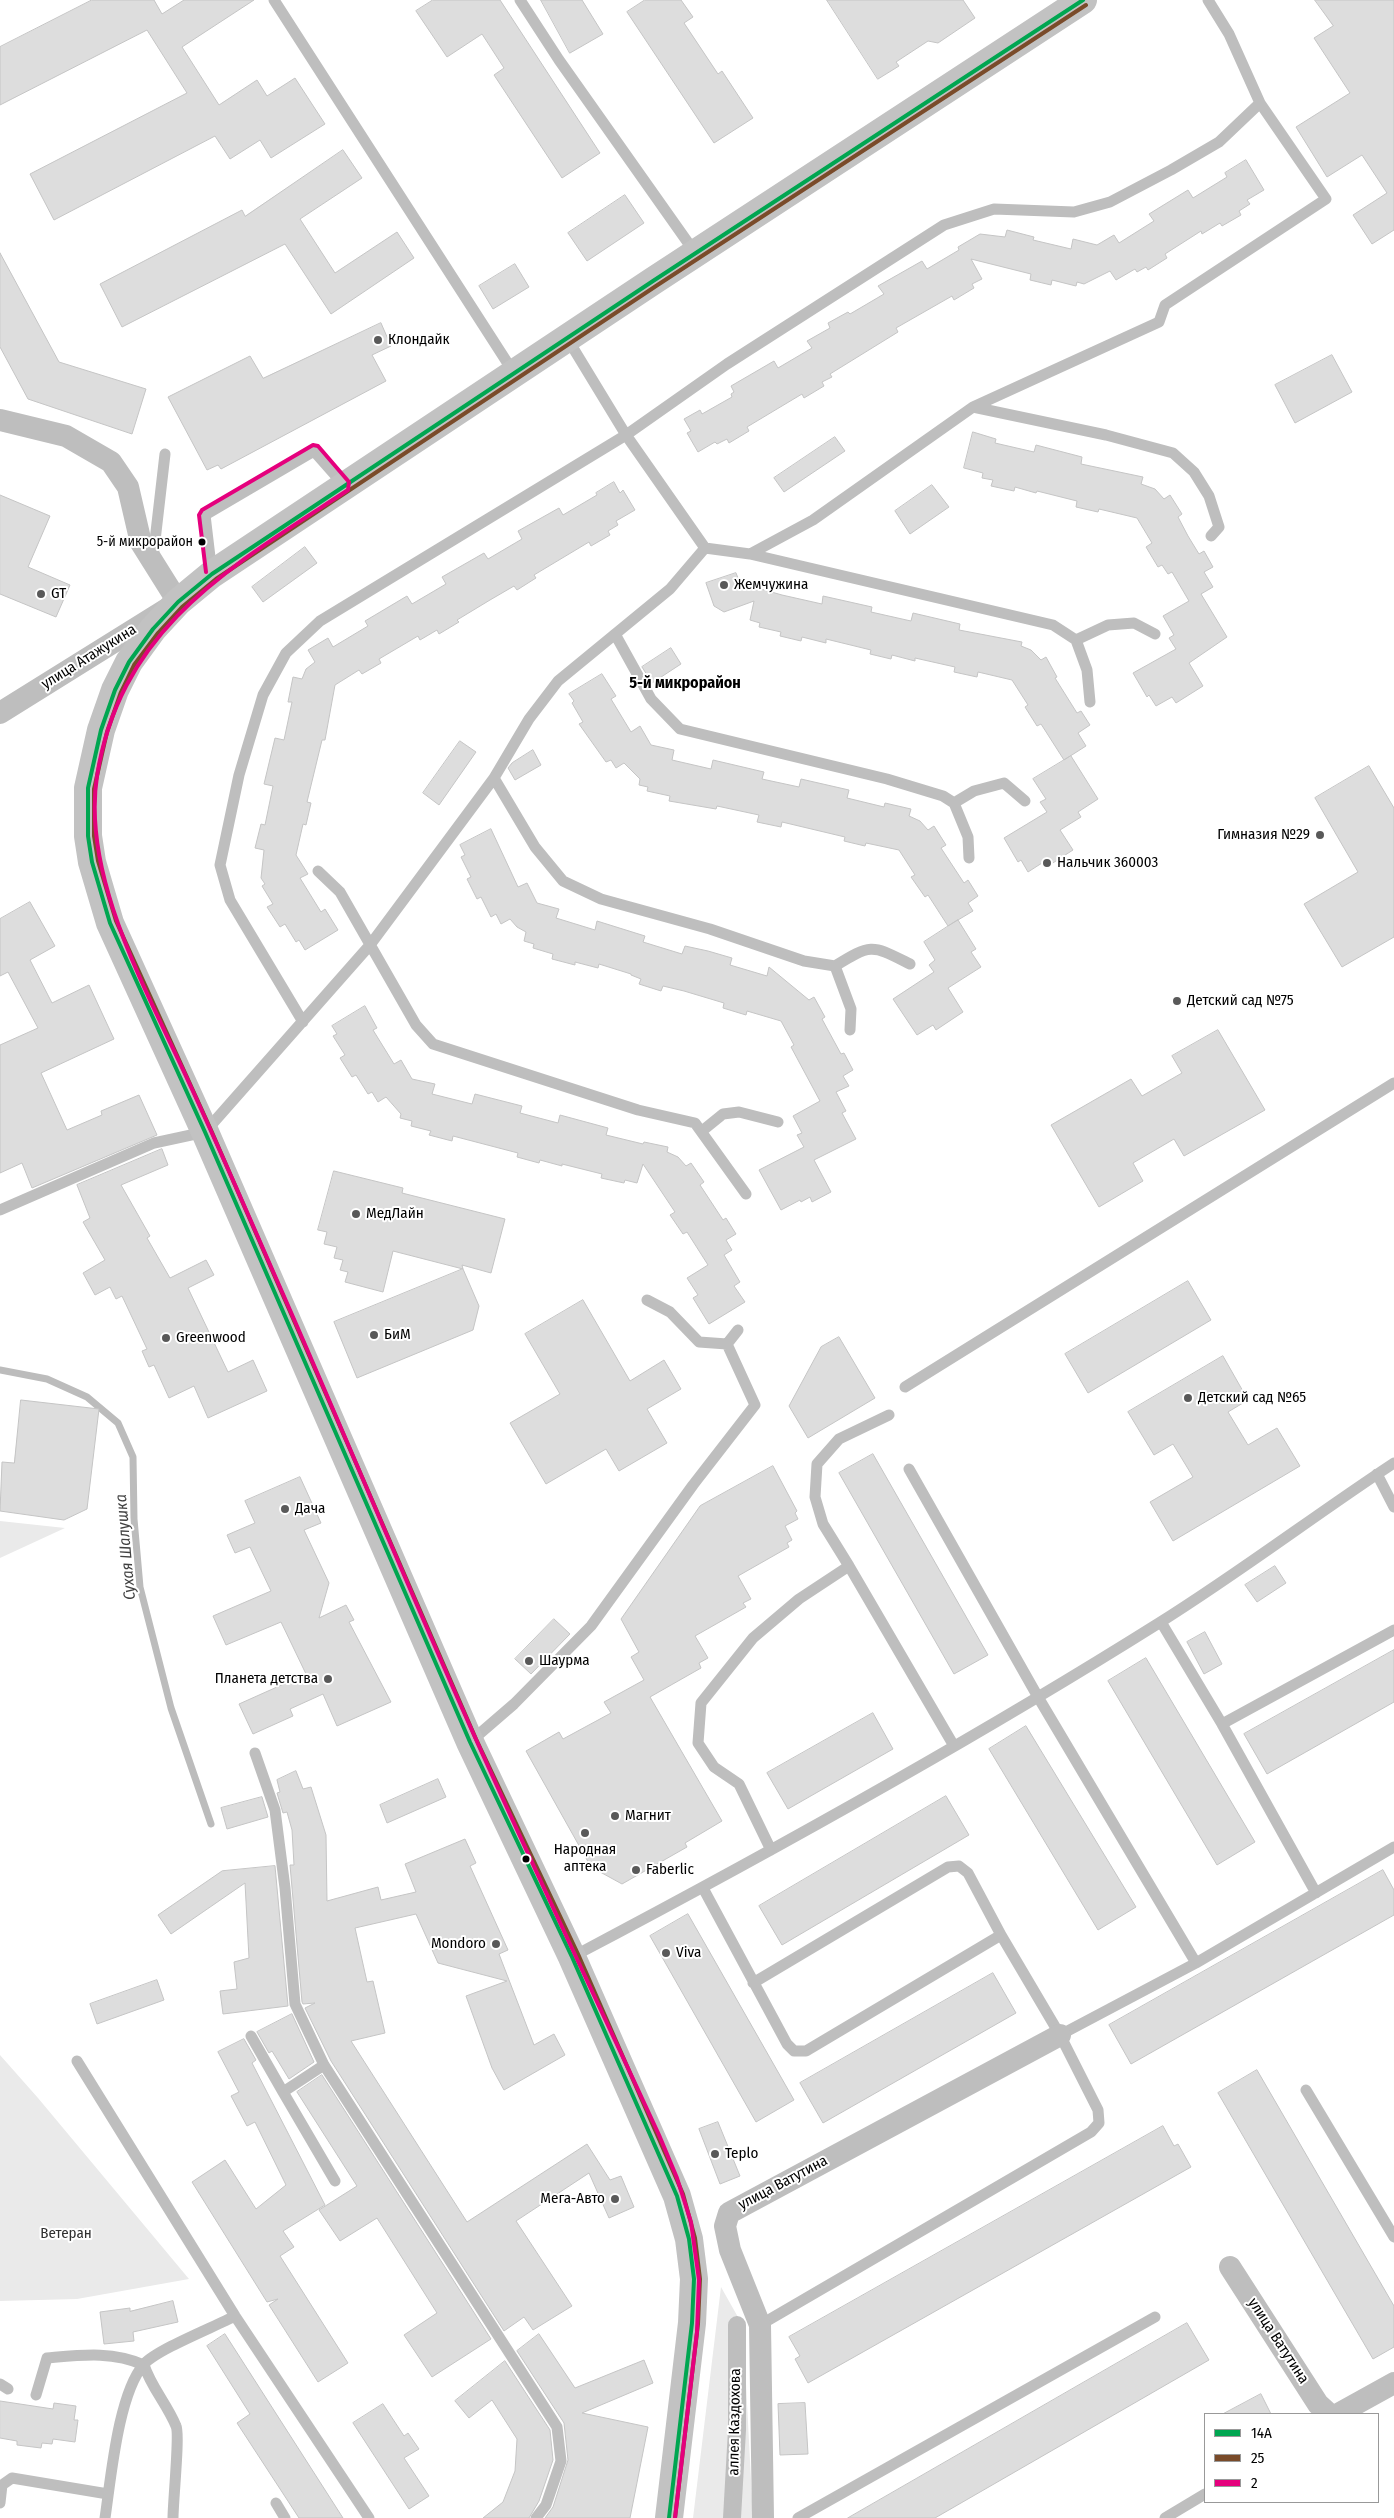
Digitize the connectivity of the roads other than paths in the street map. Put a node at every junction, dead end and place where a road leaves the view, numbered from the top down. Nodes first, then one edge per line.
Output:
1 (274, 0) edge
2 (520, 0) edge
3 (1083, 0) edge
4 (1208, 0) edge
5 (1260, 103) junction
6 (696, 254) junction
7 (567, 338) junction
8 (514, 373) junction
9 (973, 407) junction
10 (0, 420) edge
11 (626, 435) junction
12 (165, 454) dead end
13 (344, 485) junction
14 (1211, 536) dead end
15 (705, 548) junction
16 (750, 554) junction
17 (152, 559) junction
18 (212, 574) junction
19 (178, 602) junction
20 (615, 634) junction
21 (1154, 634) dead end
22 (1076, 640) junction
23 (1090, 702) dead end
24 (0, 713) edge
25 (494, 778) junction
26 (1025, 801) dead end
27 (954, 803) junction
28 (969, 858) dead end
29 (318, 872) dead end
30 (370, 945) junction
31 (910, 964) dead end
32 (835, 966) junction
33 (303, 1022) junction
34 (850, 1030) dead end
35 (1394, 1083) edge
36 (778, 1122) dead end
37 (702, 1131) junction
38 (205, 1132) junction
39 (746, 1194) dead end
40 (0, 1210) edge
41 (647, 1300) dead end
42 (738, 1330) dead end
43 (727, 1344) junction
44 (905, 1387) dead end
45 (888, 1415) dead end
46 (1394, 1463) edge
47 (909, 1469) dead end
48 (1377, 1474) junction
49 (1394, 1507) edge
50 (849, 1566) junction
51 (1161, 1622) junction
52 (1394, 1630) edge
53 (1038, 1697) junction
54 (1222, 1724) junction
55 (470, 1742) junction
56 (954, 1746) junction
57 (256, 1753) dead end
58 (1394, 1847) edge
59 (771, 1850) junction
60 (703, 1888) junction
61 (1316, 1893) junction
62 (1001, 1936) junction
63 (572, 1957) junction
64 (1196, 1963) junction
65 (753, 1983) junction
66 (1060, 2035) junction
67 (251, 2036) dead end
68 (77, 2061) dead end
69 (324, 2065) junction
70 (1306, 2090) dead end
71 (283, 2092) junction
72 (335, 2181) dead end
73 (1394, 2236) edge
74 (1230, 2266) dead end
75 (235, 2316) junction
76 (1155, 2318) dead end
77 (737, 2325) dead end
78 (760, 2325) junction
79 (144, 2365) junction
80 (1394, 2383) edge
81 (36, 2395) dead end
82 (1328, 2413) edge
83 (1340, 2413) edge
84 (108, 2494) junction
85 (1204, 2495) edge
86 (0, 2503) edge
87 (276, 2503) dead end
88 (105, 2518) edge
89 (173, 2518) edge
90 (286, 2518) edge
91 (369, 2518) edge
92 (536, 2518) edge
93 (669, 2518) edge
94 (732, 2518) edge
95 (764, 2518) edge
96 (798, 2518) edge
97 (1165, 2518) edge

1 - 8 lane
2 - 6 lane
3 - 6 main road
4 - 5 lane
5 - 9 lane
5 - 11 lane
6 - 7 main road
7 - 8 main road
7 - 11 lane
8 - 13 main road
9 - 14 lane
9 - 16 lane
10 - 17 street
11 - 15 lane
11 - 33 lane
12 - 17 lane
13 - 18 main road
13 - 18 lane
15 - 16 lane
15 - 20 lane
16 - 22 lane
17 - 19 street
18 - 19 main road
19 - 24 street, улица Атажукина
19 - 38 main road
20 - 25 lane
20 - 27 lane
21 - 22 lane
22 - 23 lane
25 - 30 lane
25 - 32 lane
26 - 27 lane
27 - 28 lane
29 - 30 lane
30 - 33 lane
30 - 37 lane
31 - 32 lane
32 - 34 lane
33 - 38 lane
35 - 44 lane
36 - 37 lane
37 - 39 lane
38 - 40 lane
38 - 55 main road
41 - 43 lane
42 - 43 lane
43 - 55 lane
45 - 50 lane
46 - 48 lane
47 - 53 lane
48 - 49 lane
48 - 51 lane
50 - 56 lane
50 - 59 lane
51 - 53 lane
51 - 54 lane
52 - 54 lane
53 - 56 lane
53 - 64 lane
54 - 61 lane
55 - 63 main road
56 - 59 lane
57 - 69 lane
58 - 61 lane
59 - 60 lane
60 - 63 lane
60 - 65 lane
61 - 64 lane
62 - 65 lane
62 - 65 lane
62 - 66 lane
63 - 93 main road
64 - 66 lane
66 - 78 lane
66 - 78 street, улица Ватутина
67 - 71 lane
68 - 75 lane
69 - 71 lane
69 - 92 lane
70 - 73 lane
71 - 72 lane
74 - 82 street, улица Ватутина
75 - 79 lane
75 - 91 lane
76 - 96 lane
77 - 94 street, аллея Каздохова
78 - 95 street, улица Ватутина
79 - 81 lane
79 - 84 lane
79 - 89 lane
80 - 83 street
84 - 86 lane
84 - 88 lane
85 - 97 lane
87 - 90 lane

